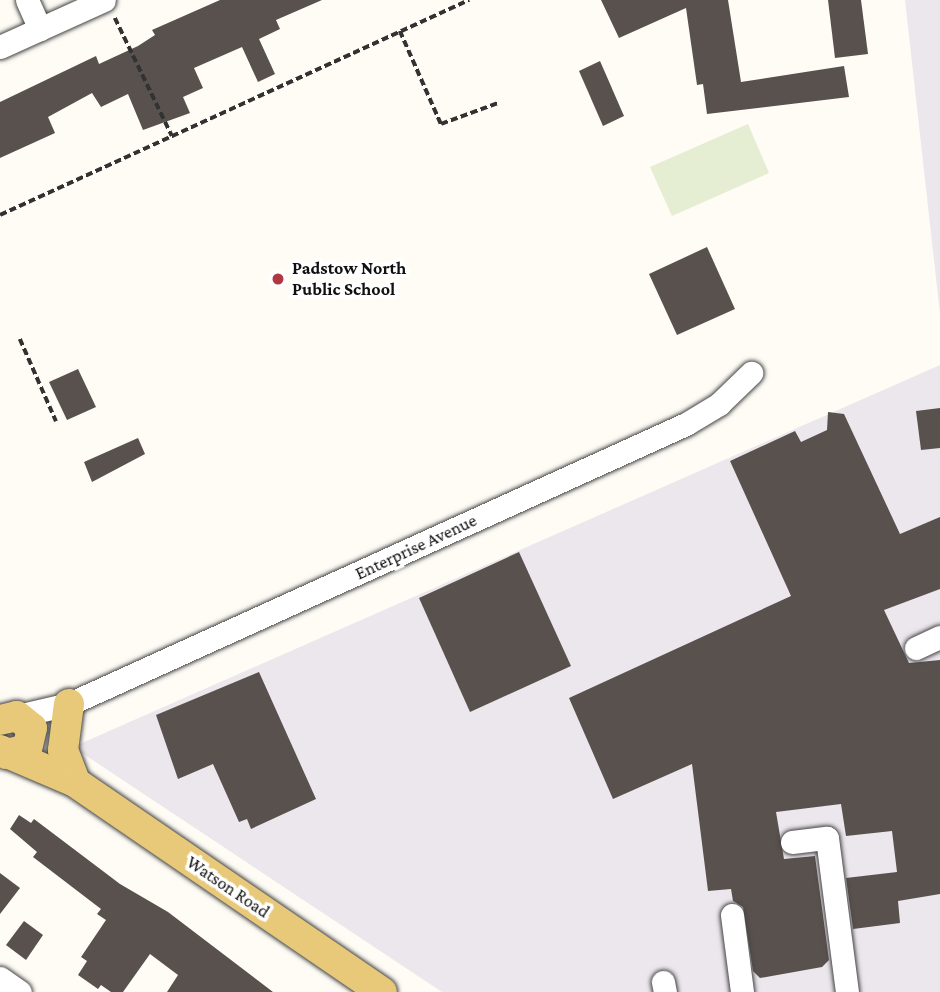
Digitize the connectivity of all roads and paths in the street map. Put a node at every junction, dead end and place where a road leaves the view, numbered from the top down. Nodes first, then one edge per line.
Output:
1 (27, 0) edge
2 (469, 0) edge
3 (108, 5) edge
4 (40, 29) junction
5 (400, 32) junction
6 (0, 47) edge
7 (498, 103) dead end
8 (172, 136) junction
9 (0, 215) edge
10 (20, 338) dead end
11 (751, 373) dead end
12 (56, 421) dead end
13 (940, 637) edge
14 (916, 648) dead end
15 (69, 704) junction
16 (12, 730) edge
17 (75, 782) junction
18 (792, 842) dead end
19 (732, 915) dead end
20 (0, 978) edge
21 (20, 992) edge
22 (382, 992) edge
23 (742, 992) edge
24 (847, 992) edge

1 - 4 street
2 - 5 path
3 - 4 street
3 - 8 path
4 - 6 street
5 - 7 path
5 - 8 path
8 - 9 path
10 - 12 path
11 - 15 street, Enterprise Avenue
13 - 14 street
15 - 16 street, Enterprise Avenue
15 - 17 main road
16 - 17 main road, Watson Road
17 - 22 main road, Watson Road
18 - 24 street
19 - 23 street
20 - 21 street

